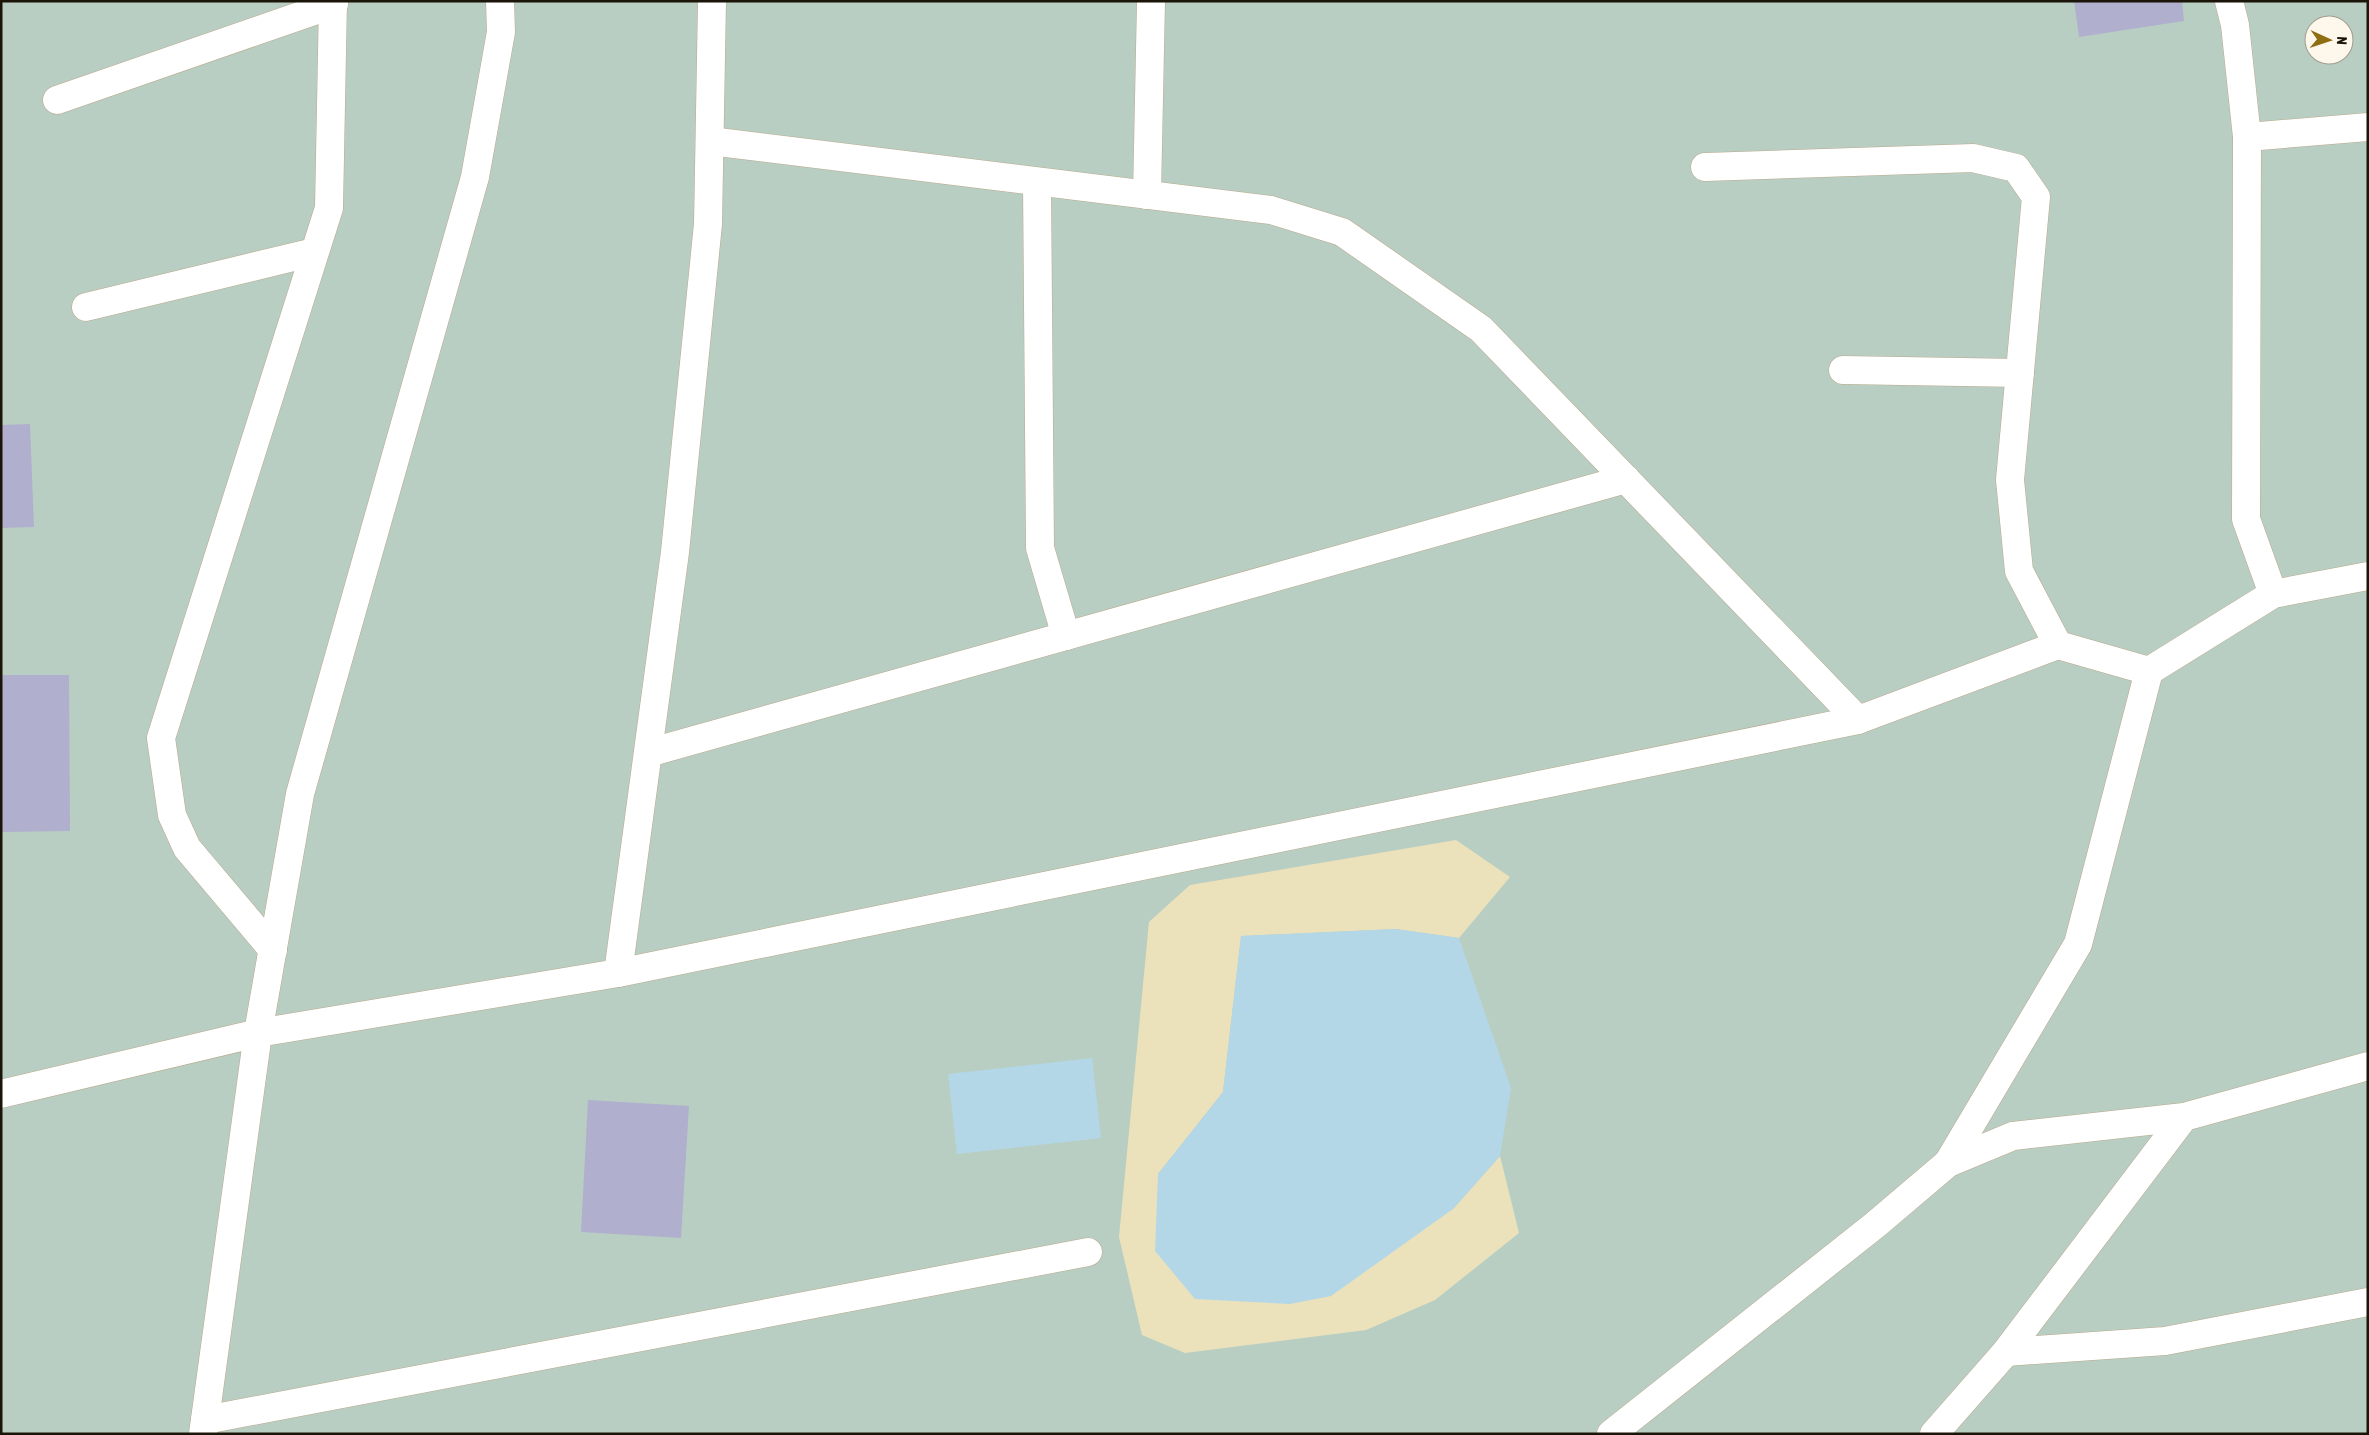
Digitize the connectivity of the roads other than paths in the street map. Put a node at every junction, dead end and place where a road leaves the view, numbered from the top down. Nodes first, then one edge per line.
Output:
1 (500, 1) edge
2 (712, 1) edge
3 (1150, 1) edge
4 (2229, 1) edge
5 (333, 3) edge
6 (57, 100) dead end
7 (2368, 127) edge
8 (2247, 138) junction
9 (710, 141) junction
10 (1705, 168) dead end
11 (1037, 182) junction
12 (1147, 195) junction
13 (314, 252) junction
14 (86, 307) dead end
15 (1843, 370) dead end
16 (2020, 373) junction
17 (1626, 479) junction
18 (2368, 576) edge
19 (2273, 594) junction
20 (1066, 636) junction
21 (2058, 645) junction
22 (2149, 671) junction
23 (1858, 720) junction
24 (648, 753) junction
25 (273, 950) junction
26 (618, 974) junction
27 (258, 1033) junction
28 (2368, 1066) edge
29 (1, 1094) edge
30 (2184, 1117) junction
31 (1948, 1163) junction
32 (1088, 1252) dead end
33 (2368, 1302) edge
34 (2006, 1352) junction
35 (204, 1427) edge
36 (1611, 1434) edge
37 (1934, 1434) edge

1 - 25 lane
2 - 9 lane
3 - 12 lane
4 - 8 lane
5 - 6 lane
5 - 13 lane
7 - 8 lane
8 - 19 lane
9 - 11 lane
9 - 24 lane
10 - 16 lane
11 - 12 lane
11 - 20 lane
12 - 17 lane
13 - 14 lane
13 - 25 lane
15 - 16 lane
16 - 21 lane
17 - 20 lane
17 - 23 lane
18 - 19 lane
19 - 22 lane
20 - 24 lane
21 - 22 lane
21 - 23 lane
22 - 31 lane
23 - 26 lane
24 - 26 lane
25 - 27 lane
26 - 27 lane
27 - 29 lane
27 - 35 lane
28 - 30 lane
30 - 31 lane
30 - 34 lane
31 - 36 lane
32 - 35 lane
33 - 34 lane
34 - 37 lane

